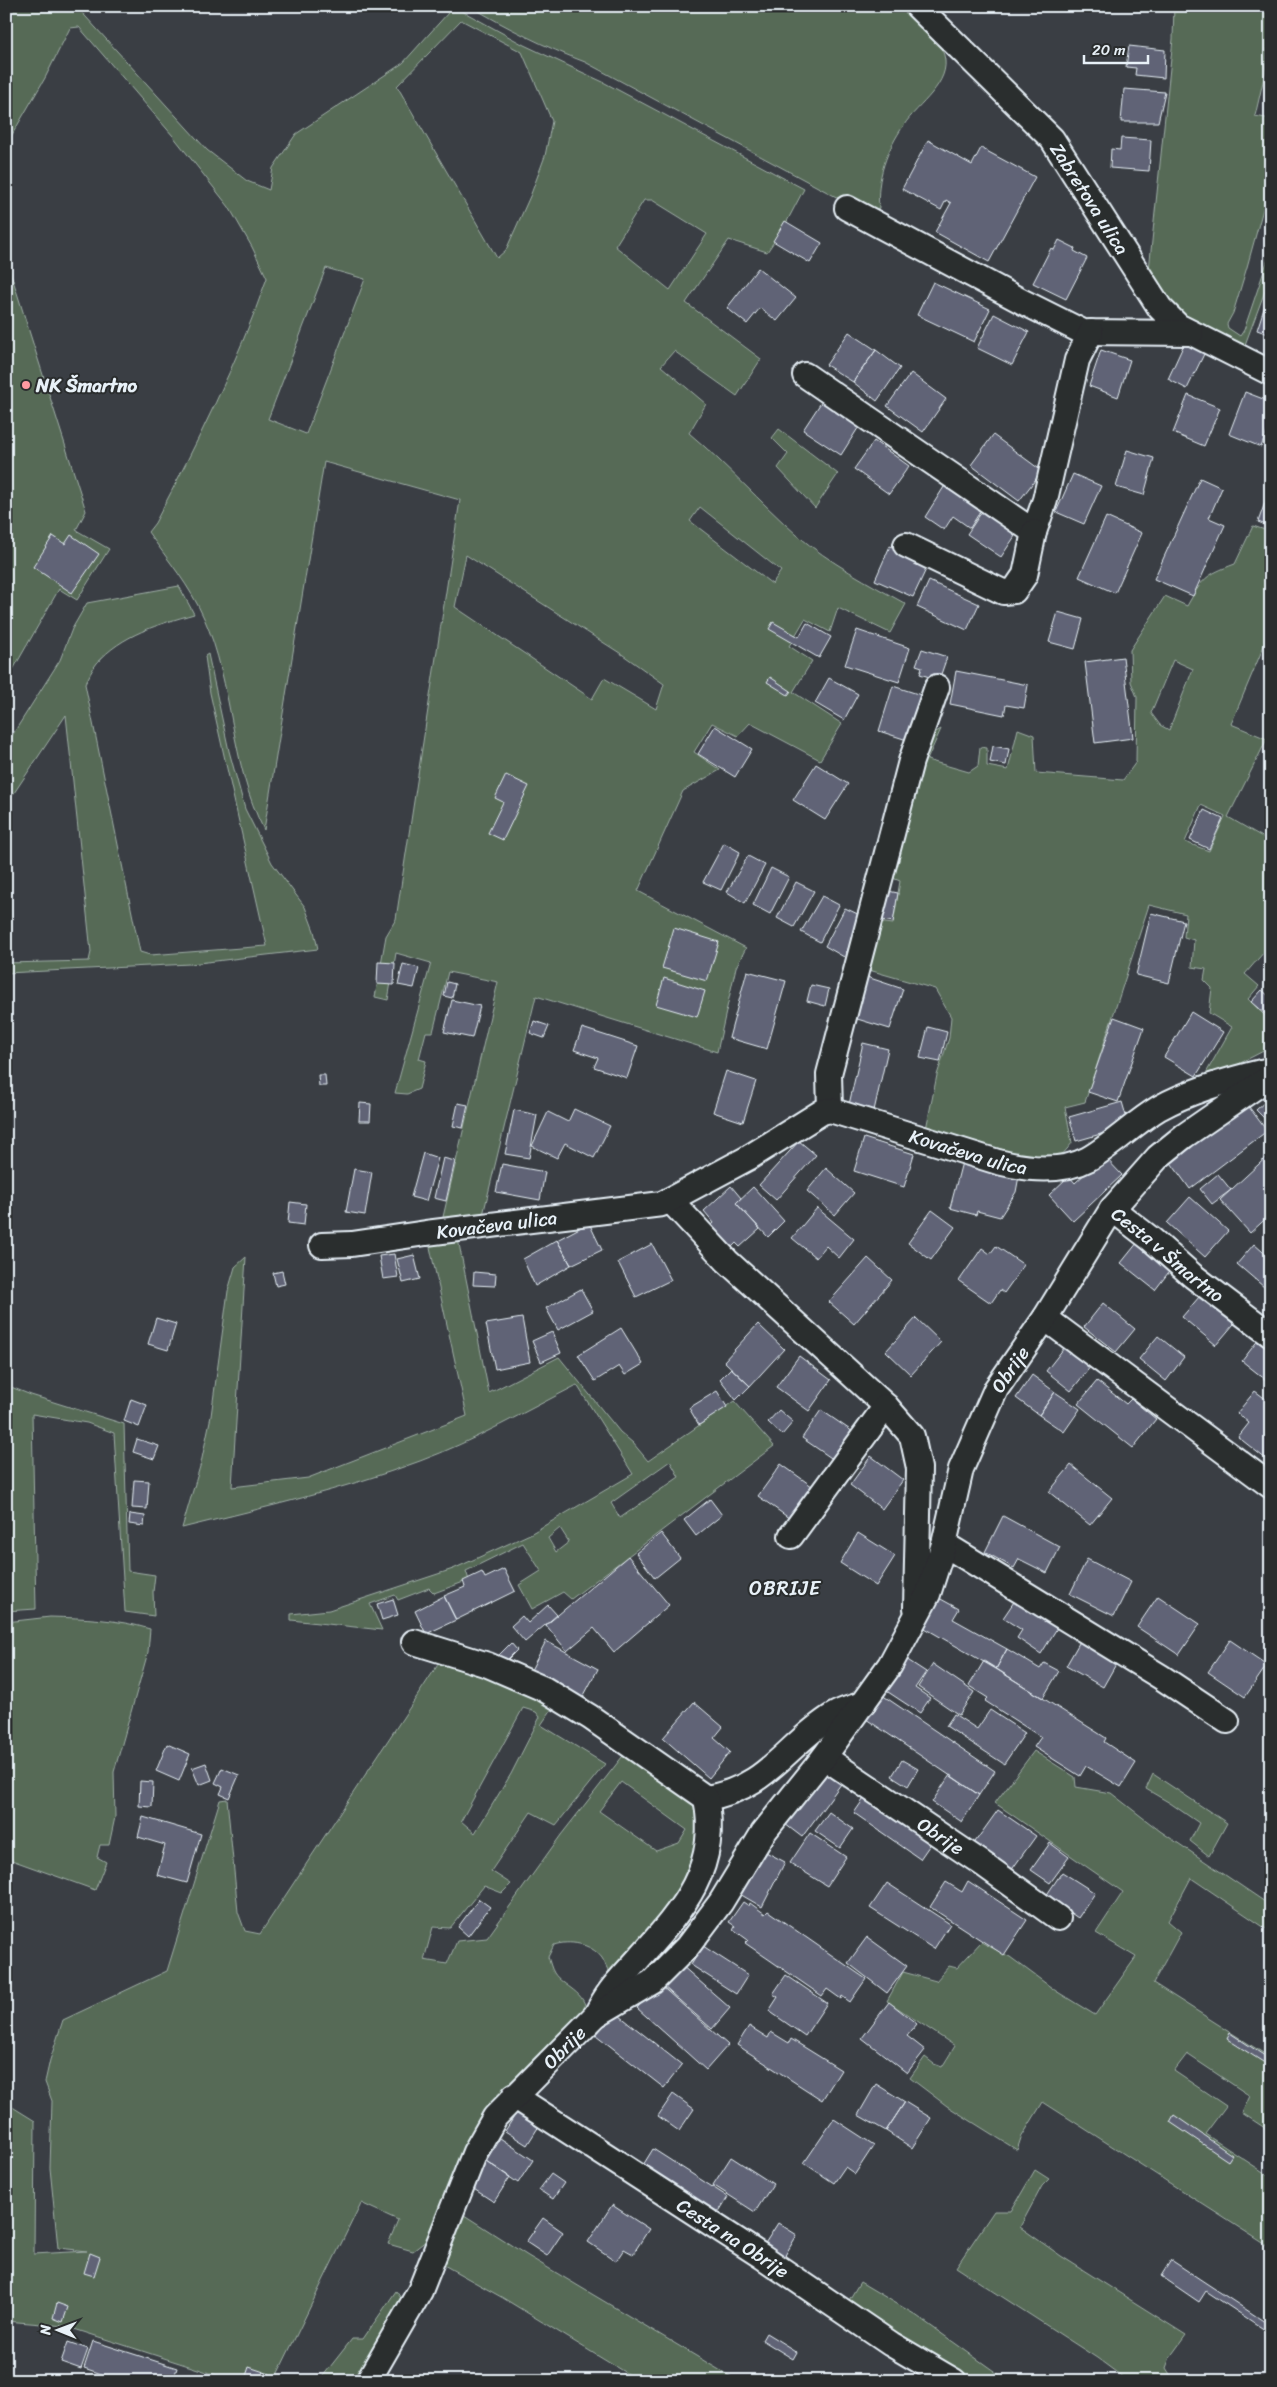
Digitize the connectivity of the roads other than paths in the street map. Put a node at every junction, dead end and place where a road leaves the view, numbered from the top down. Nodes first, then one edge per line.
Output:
1 (916, 6) edge
2 (847, 208) dead end
3 (1091, 332) junction
4 (1191, 332) junction
5 (1271, 373) edge
6 (805, 375) dead end
7 (1034, 532) junction
8 (906, 545) dead end
9 (937, 687) dead end
10 (1271, 1069) edge
11 (1271, 1076) edge
12 (830, 1110) junction
13 (670, 1200) junction
14 (1112, 1209) junction
15 (322, 1245) dead end
16 (1045, 1318) junction
17 (1271, 1335) edge
18 (886, 1406) junction
19 (1271, 1486) edge
20 (791, 1536) dead end
21 (944, 1544) junction
22 (916, 1615) junction
23 (414, 1642) dead end
24 (863, 1704) junction
25 (1227, 1722) dead end
26 (824, 1757) junction
27 (706, 1798) junction
28 (1058, 1918) dead end
29 (596, 2015) junction
30 (514, 2096) junction
31 (368, 2381) edge
32 (954, 2381) edge

1 - 4 street, Zabretova ulica
2 - 3 street
3 - 4 street
3 - 7 street
4 - 5 street, Zabretova ulica
6 - 7 street
7 - 8 street
9 - 12 street
10 - 12 street, Kovačeva ulica
11 - 14 street, Cesta v Šmartno
12 - 13 street, Kovačeva ulica
13 - 15 street, Kovačeva ulica
13 - 18 street
14 - 16 street, Obrije
14 - 17 street, Cesta v Šmartno
16 - 19 street
16 - 21 street, Obrije
18 - 20 street
18 - 22 street
21 - 22 street, Obrije
21 - 25 street
22 - 24 street, Obrije
23 - 27 street
24 - 26 street, Obrije
24 - 27 street
26 - 28 street, Obrije
26 - 29 street, Obrije
27 - 29 street
29 - 30 street, Obrije
30 - 31 street, Obrije
30 - 32 street, Cesta na Obrije

